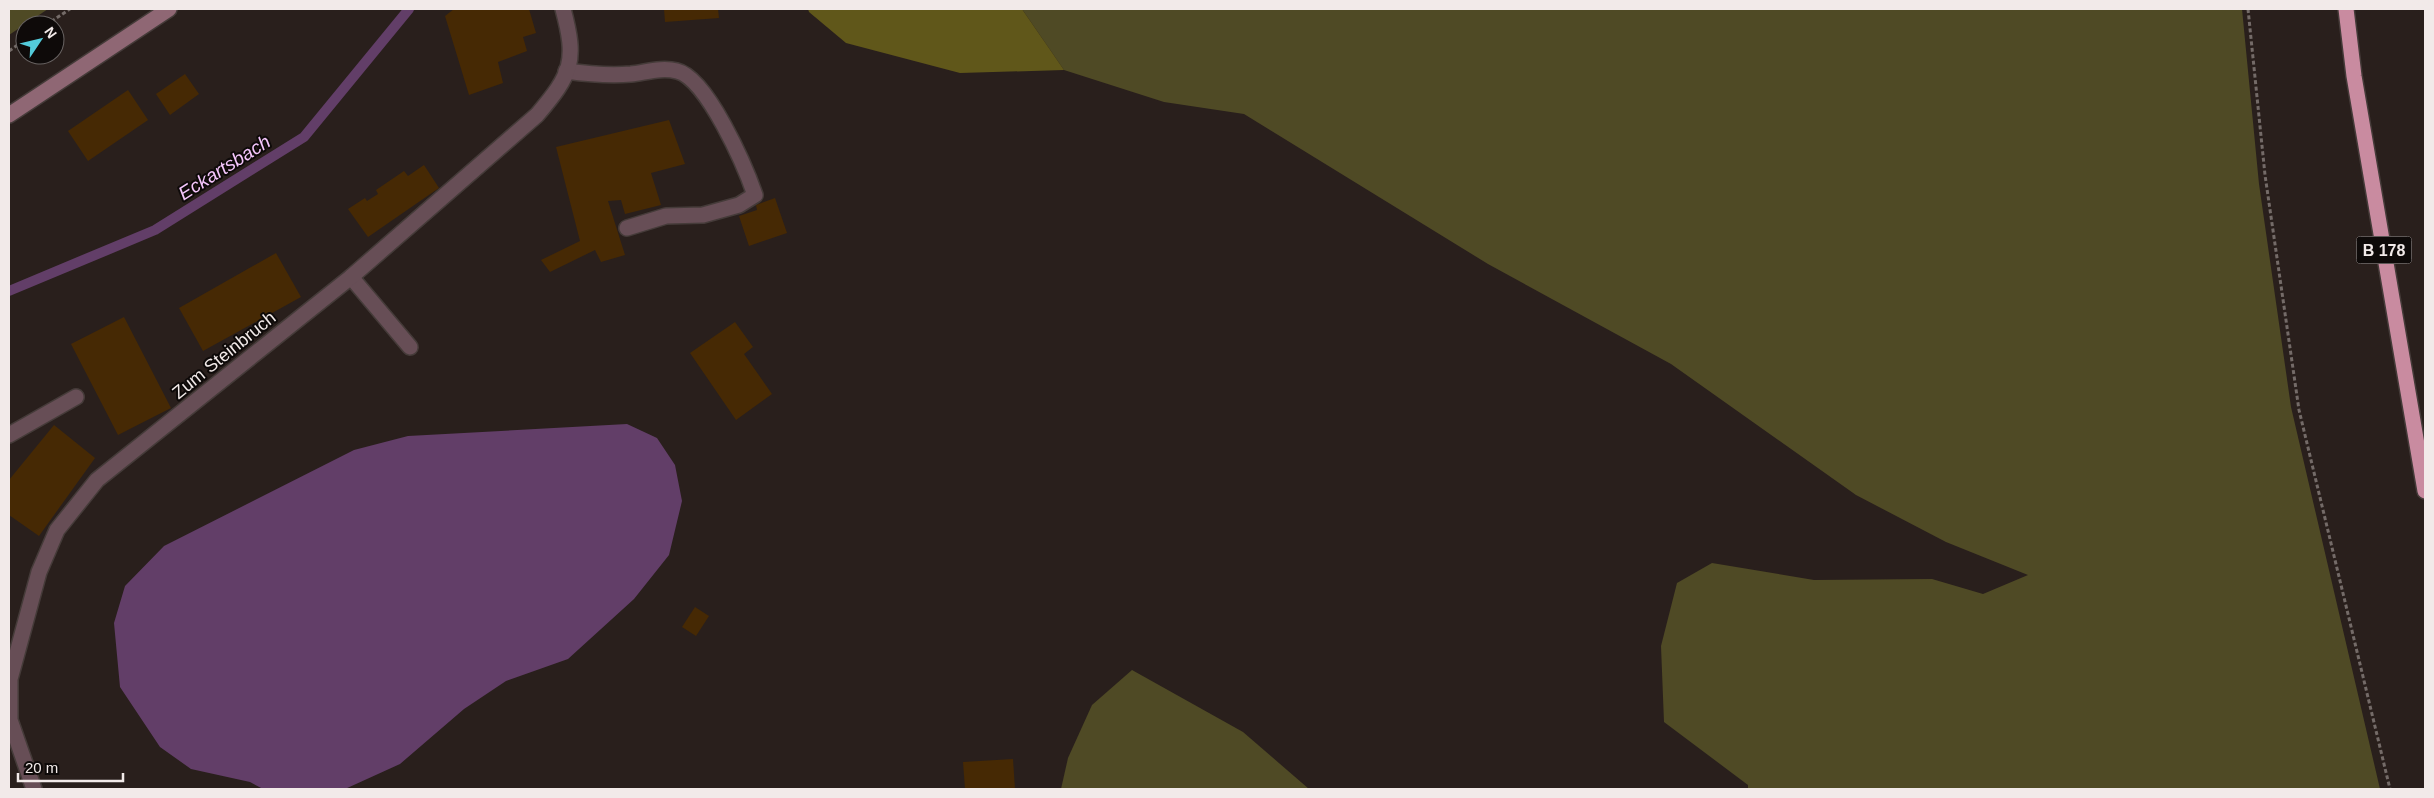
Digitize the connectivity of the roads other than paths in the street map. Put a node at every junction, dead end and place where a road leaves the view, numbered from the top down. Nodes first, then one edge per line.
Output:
1 (169, 9) edge
2 (563, 9) edge
3 (2346, 9) edge
4 (566, 71) junction
5 (9, 115) edge
6 (627, 228) dead end
7 (351, 277) junction
8 (410, 347) dead end
9 (76, 397) dead end
10 (9, 435) edge
11 (2425, 491) edge
12 (34, 789) edge

1 - 5 main road
2 - 4 street, Zum Steinbruch
3 - 11 highway, B 178
4 - 6 street
4 - 7 street, Zum Steinbruch
7 - 8 street
7 - 12 street, Zum Steinbruch
9 - 10 street

